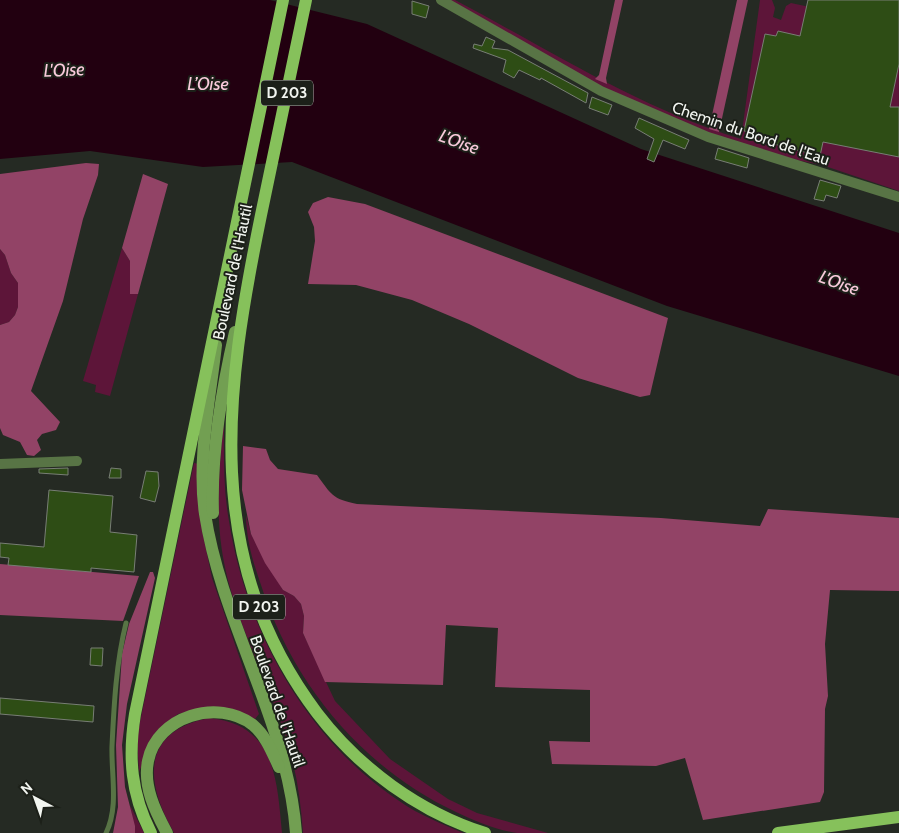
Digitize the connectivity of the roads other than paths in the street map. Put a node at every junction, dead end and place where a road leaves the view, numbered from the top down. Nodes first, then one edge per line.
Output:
1 (283, 0) edge
2 (306, 0) edge
3 (441, 0) edge
4 (899, 197) edge
5 (248, 280) junction
6 (221, 306) junction
7 (77, 461) dead end
8 (0, 464) edge
9 (214, 553) junction
10 (126, 623) dead end
11 (293, 804) junction
12 (899, 817) edge
13 (106, 833) edge
14 (151, 833) edge
15 (167, 833) edge
16 (296, 833) edge
17 (486, 833) edge
18 (778, 833) edge

1 - 6 main road, Boulevard de l'Hautil
2 - 5 main road, Boulevard de l'Hautil / D 203
3 - 4 street, Chemin du Bord de l'Eau
5 - 9 main road, Boulevard de l'Hautil
5 - 17 main road, D 203
6 - 9 main road, Boulevard de l'Hautil
6 - 14 main road
7 - 8 street
9 - 11 main road, Boulevard de l'Hautil
10 - 13 lane
11 - 15 main road
11 - 16 main road, Boulevard de l'Hautil
12 - 18 main road

